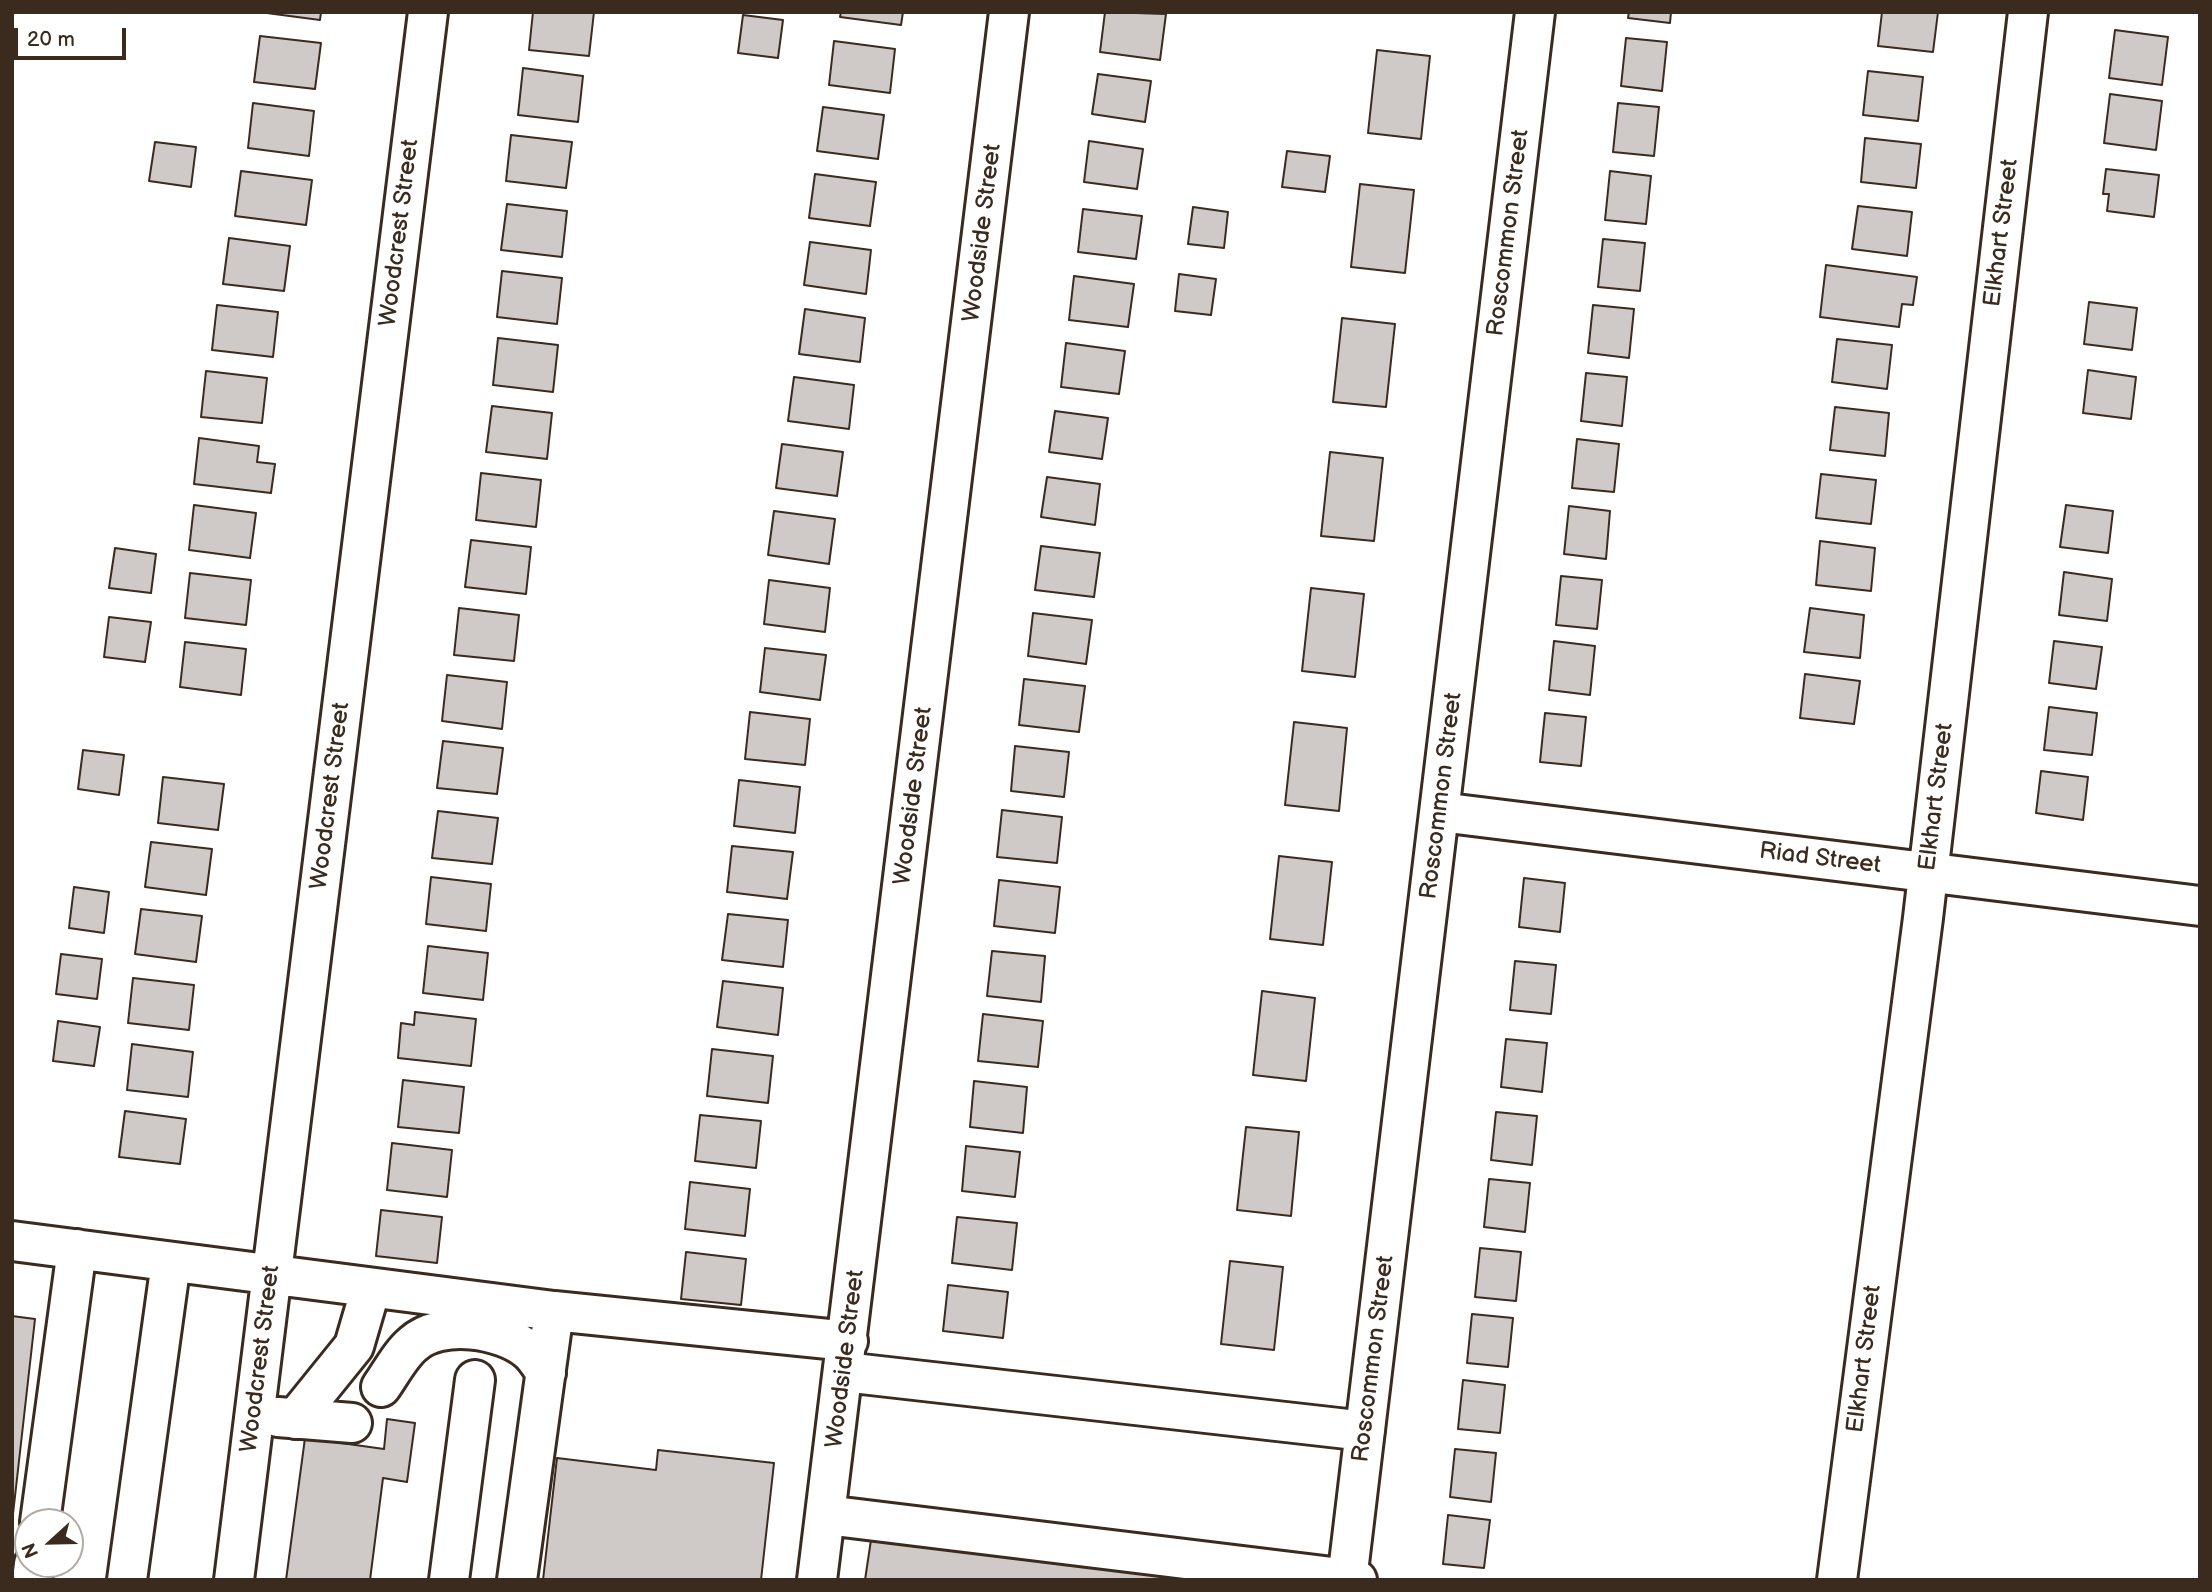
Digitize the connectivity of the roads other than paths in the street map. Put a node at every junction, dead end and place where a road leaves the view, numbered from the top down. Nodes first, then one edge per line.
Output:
1 (428, 12) edge
2 (1009, 12) edge
3 (1535, 12) edge
4 (2028, 12) edge
5 (1440, 812) junction
6 (1928, 872) junction
7 (2200, 906) edge
8 (12, 1241) edge
9 (77, 1249) junction
10 (171, 1262) junction
11 (271, 1275) junction
12 (371, 1288) junction
13 (554, 1311) junction
14 (846, 1357) junction
15 (546, 1373) junction
16 (475, 1380) dead end
17 (381, 1387) dead end
18 (255, 1415) junction
19 (295, 1419) junction
20 (352, 1423) dead end
21 (1365, 1431) junction
22 (42, 1508) edge
23 (827, 1515) junction
24 (1350, 1579) edge
25 (127, 1580) edge
26 (234, 1580) edge
27 (449, 1580) edge
28 (517, 1580) edge
29 (817, 1580) edge
30 (1837, 1580) edge

1 - 11 street, Woodcrest Street
2 - 14 street, Woodside Street
3 - 5 street, Roscommon Street
4 - 6 street, Elkhart Street
5 - 6 street, Riad Street
5 - 21 street, Roscommon Street
6 - 7 street, Riad Street
6 - 30 street, Elkhart Street
8 - 9 street
9 - 10 street
9 - 22 street
10 - 11 street
10 - 25 street
11 - 12 street
11 - 18 street, Woodcrest Street
12 - 13 street
12 - 19 street
13 - 14 street
13 - 15 street
14 - 21 street
14 - 23 street, Woodside Street
15 - 17 street
15 - 28 street
16 - 27 street
18 - 19 street
18 - 26 street, Woodcrest Street
19 - 20 street
21 - 24 street, Roscommon Street
23 - 24 street
23 - 29 street, Woodside Street

